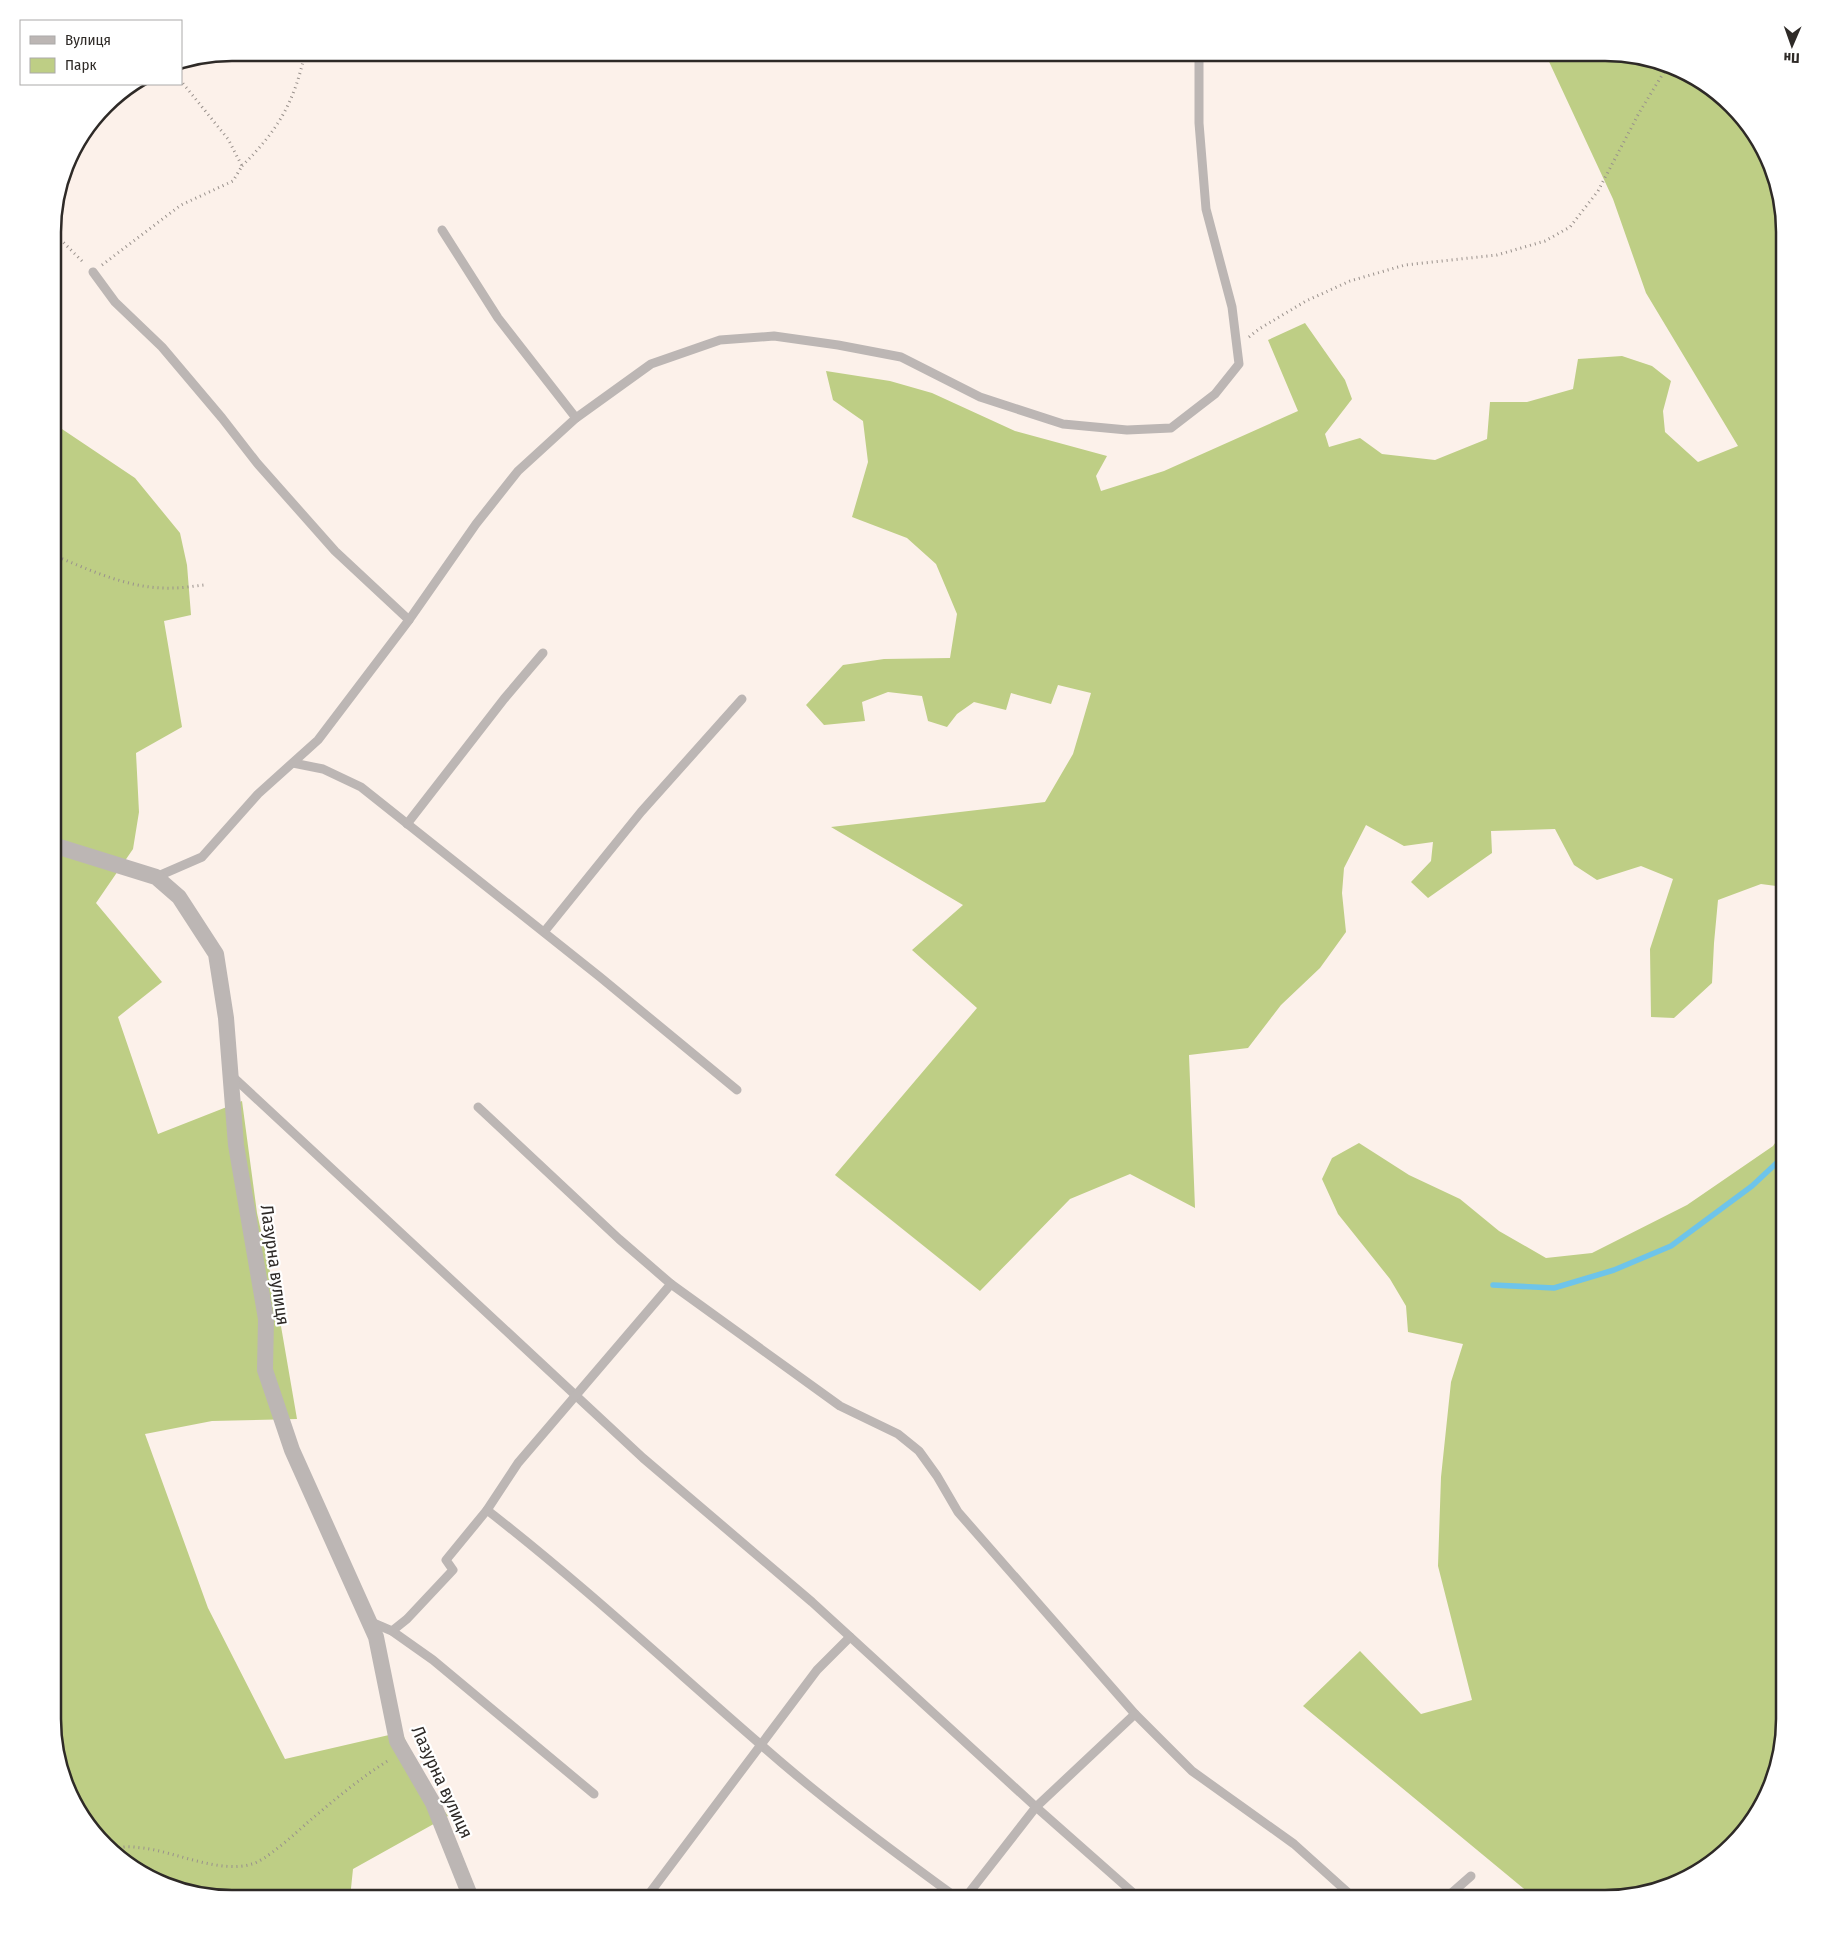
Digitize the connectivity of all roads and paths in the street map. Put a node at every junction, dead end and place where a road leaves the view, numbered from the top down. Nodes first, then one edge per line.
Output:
1 (304, 61) edge
2 (1199, 62) edge
3 (1664, 72) edge
4 (182, 82) edge
5 (242, 166) junction
6 (442, 230) dead end
7 (62, 241) edge
8 (93, 272) junction
9 (1237, 347) junction
10 (576, 418) junction
11 (62, 559) edge
12 (204, 585) dead end
13 (410, 620) junction
14 (543, 653) dead end
15 (742, 699) dead end
16 (293, 763) junction
17 (407, 824) junction
18 (62, 848) edge
19 (156, 877) junction
20 (544, 932) junction
21 (230, 1075) junction
22 (737, 1090) dead end
23 (478, 1107) dead end
24 (671, 1284) junction
25 (575, 1395) junction
26 (487, 1510) junction
27 (368, 1622) junction
28 (392, 1631) junction
29 (850, 1637) junction
30 (1136, 1714) junction
31 (761, 1745) junction
32 (403, 1752) junction
33 (594, 1794) dead end
34 (1036, 1807) junction
35 (120, 1847) edge
36 (1471, 1876) dead end
37 (468, 1890) edge
38 (652, 1890) edge
39 (946, 1890) edge
40 (971, 1890) edge
41 (1130, 1890) edge
42 (1345, 1890) edge
43 (1455, 1890) edge

1 - 5 path
2 - 9 lane
3 - 9 path
4 - 5 path
5 - 8 path
6 - 10 lane
7 - 8 path
8 - 13 lane
9 - 10 lane
10 - 13 lane
11 - 12 path
13 - 16 lane
14 - 17 lane
15 - 20 lane
16 - 17 lane
16 - 19 lane
17 - 20 lane
18 - 19 street, Лазурна вулиця
19 - 21 street, Лазурна вулиця
20 - 22 lane
21 - 25 lane
21 - 27 street, Лазурна вулиця
23 - 24 lane
24 - 25 lane
24 - 30 lane
25 - 26 lane
25 - 29 lane
26 - 28 lane
26 - 31 lane
27 - 28 lane
27 - 32 street, Лазурна вулиця
28 - 33 lane
29 - 31 lane
29 - 34 lane
30 - 34 lane
30 - 42 lane
31 - 38 lane
31 - 39 lane
32 - 35 path
32 - 37 street, Лазурна вулиця
34 - 40 lane
34 - 41 lane
36 - 43 lane

